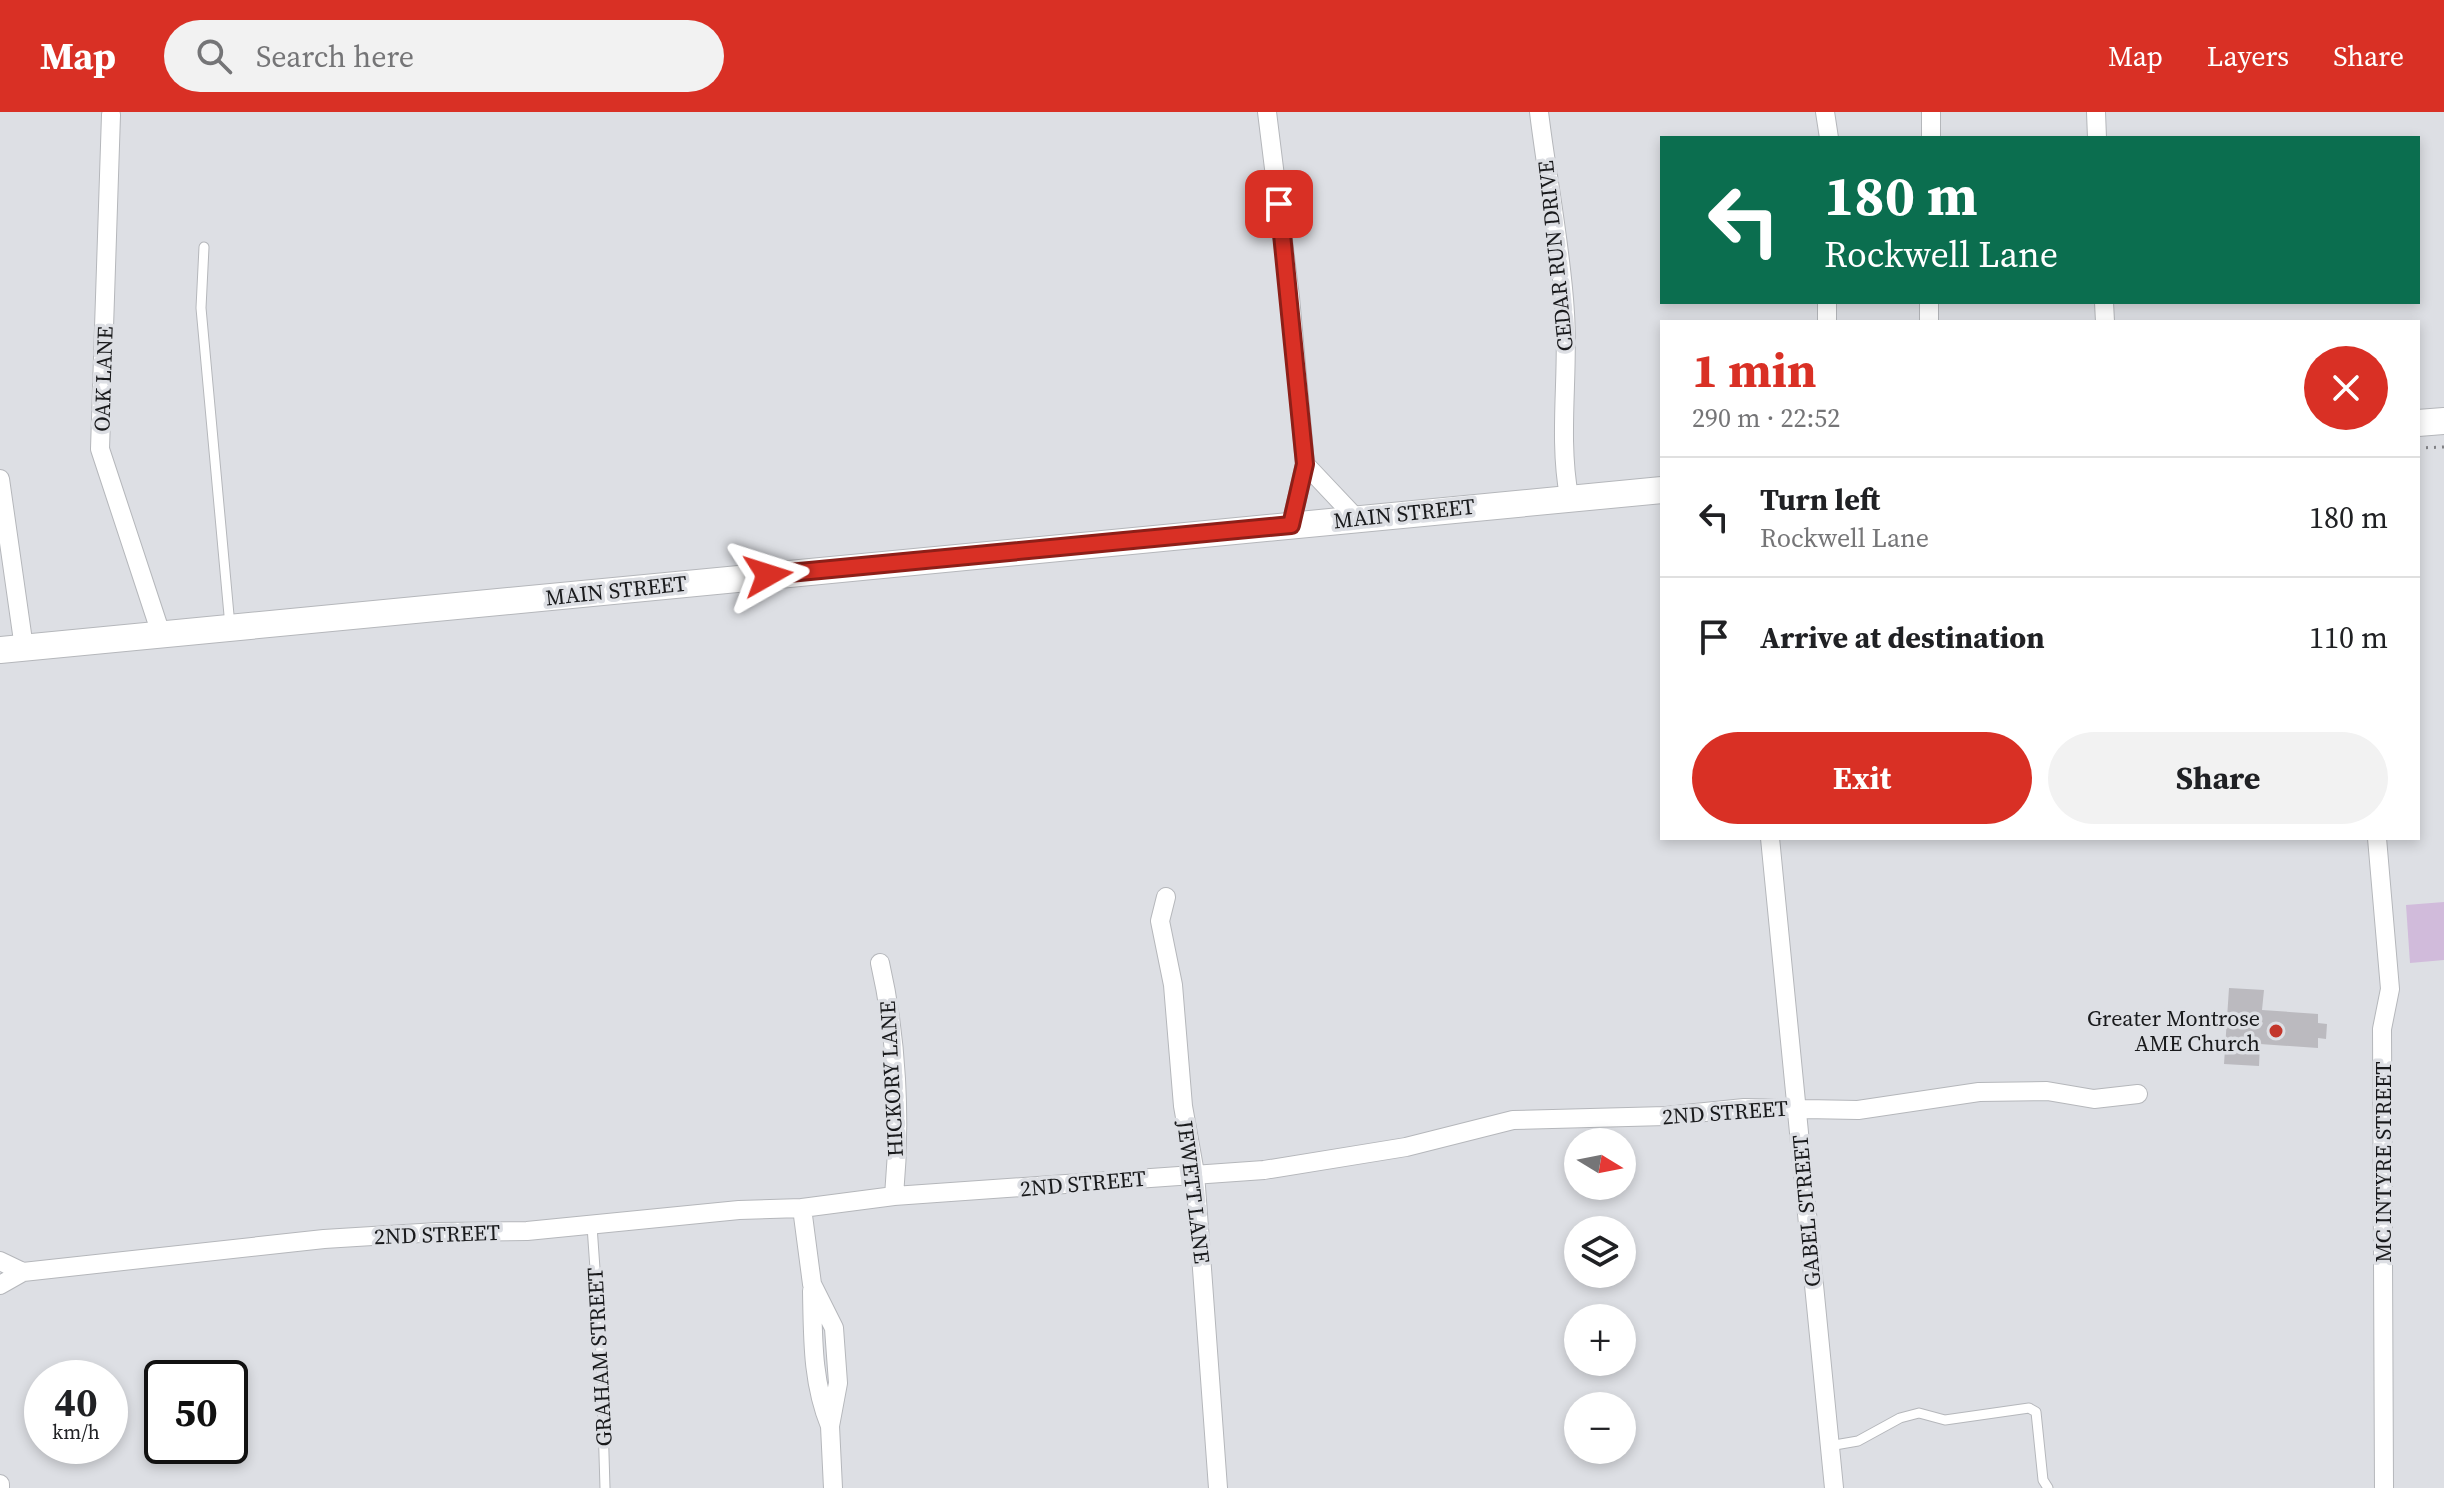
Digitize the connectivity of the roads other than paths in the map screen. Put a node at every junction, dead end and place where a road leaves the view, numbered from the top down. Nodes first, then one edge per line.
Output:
1 (1267, 112) edge
2 (1539, 112) edge
3 (1825, 112) edge
4 (1931, 112) edge
5 (2096, 112) edge
6 (111, 115) dead end
7 (1829, 136) edge
8 (1931, 136) edge
9 (2097, 136) edge
10 (204, 247) dead end
11 (2444, 421) edge
12 (2420, 423) edge
13 (1305, 464) junction
14 (0, 479) edge
15 (1660, 490) edge
16 (1569, 496) junction
17 (1356, 518) junction
18 (1291, 525) junction
19 (230, 626) junction
20 (161, 634) junction
21 (12, 649) edge
22 (1770, 840) edge
23 (2377, 840) edge
24 (1166, 897) dead end
25 (880, 963) dead end
26 (2138, 1094) dead end
27 (1797, 1107) junction
28 (1195, 1173) junction
29 (894, 1196) junction
30 (802, 1208) junction
31 (592, 1226) junction
32 (0, 1261) edge
33 (23, 1272) junction
34 (0, 1285) edge
35 (1829, 1446) junction
36 (605, 1488) edge
37 (833, 1488) edge
38 (1218, 1488) edge
39 (1834, 1488) edge
40 (2048, 1488) edge
41 (2384, 1488) edge

1 - 13 street
2 - 16 street, CEDAR RUN DRIVE
3 - 7 street
4 - 8 street
5 - 9 street
6 - 20 street, OAK LANE
10 - 19 lane
11 - 12 main road
13 - 17 street
13 - 18 street
14 - 21 street
15 - 16 main road, MAIN STREET
16 - 17 main road, MAIN STREET
17 - 18 main road, MAIN STREET
18 - 19 main road, MAIN STREET
19 - 20 main road, MAIN STREET
20 - 21 main road, MAIN STREET
22 - 27 street, GABEL STREET
23 - 41 street, MC INTYRE STREET
24 - 28 street, JEWETT LANE
25 - 29 street, HICKORY LANE
26 - 27 street, 2ND STREET
27 - 28 street, 2ND STREET
27 - 35 street, GABEL STREET
28 - 29 street, 2ND STREET
28 - 38 street, JEWETT LANE
29 - 30 street, 2ND STREET
30 - 31 street, 2ND STREET
30 - 37 street
31 - 33 street, 2ND STREET
31 - 36 lane, GRAHAM STREET
32 - 33 street
33 - 34 street, 2ND STREET
35 - 39 street, GABEL STREET
35 - 40 lane

